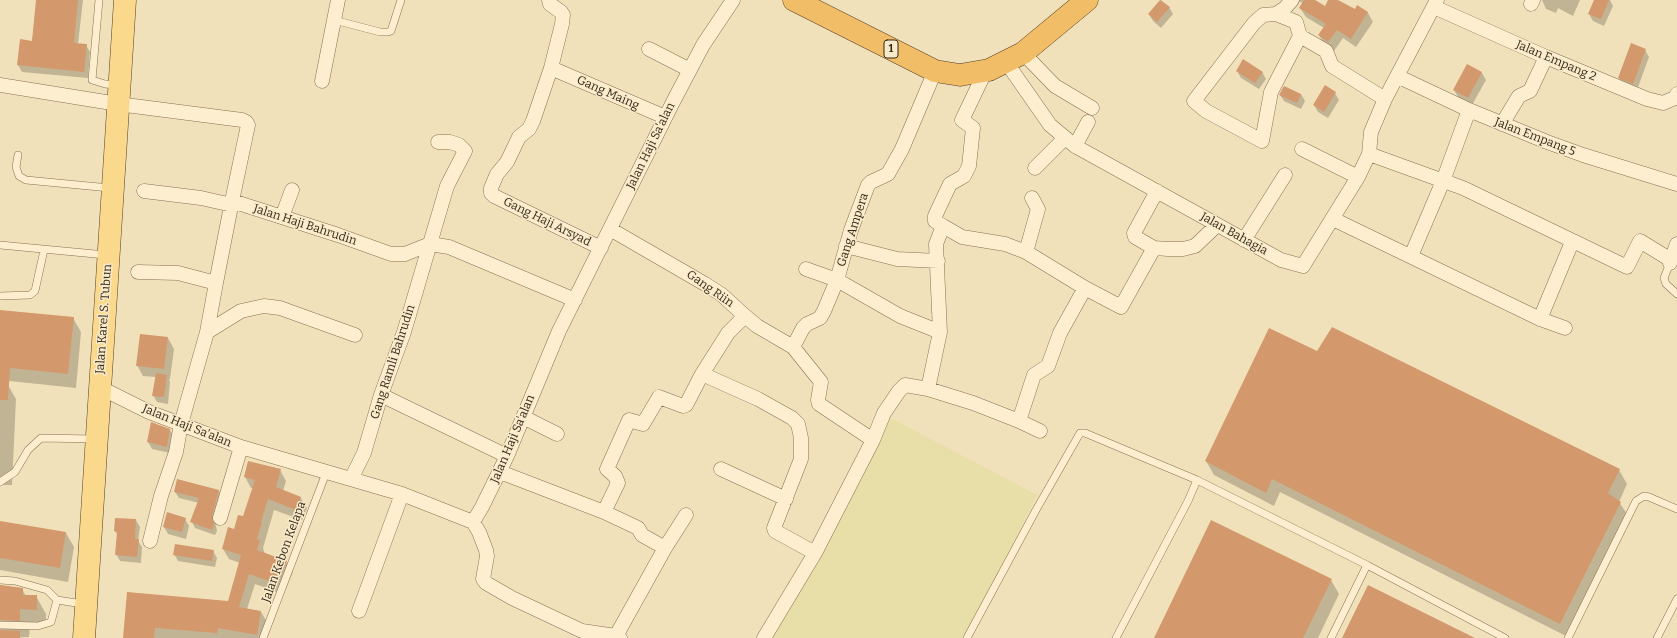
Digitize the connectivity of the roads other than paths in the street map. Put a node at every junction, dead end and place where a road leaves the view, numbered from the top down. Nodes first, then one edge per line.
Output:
1 (99, 0) edge
2 (125, 0) edge
3 (338, 0) edge
4 (401, 0) edge
5 (549, 0) edge
6 (733, 0) edge
7 (794, 0) edge
8 (1087, 0) edge
9 (1292, 0) edge
10 (1436, 4) edge
11 (1276, 14) junction
12 (334, 20) junction
13 (1300, 36) junction
14 (649, 49) dead end
15 (1546, 57) junction
16 (1015, 58) junction
17 (551, 68) junction
18 (690, 70) junction
19 (986, 70) junction
20 (935, 71) junction
21 (1397, 76) junction
22 (322, 81) dead end
23 (0, 84) edge
24 (1677, 94) edge
25 (118, 95) junction
26 (1385, 99) junction
27 (1469, 110) junction
28 (665, 118) junction
29 (1502, 124) junction
30 (438, 142) dead end
31 (1070, 142) junction
32 (1302, 149) dead end
33 (1369, 154) junction
34 (18, 155) dead end
35 (1035, 168) dead end
36 (1284, 175) dead end
37 (1358, 177) junction
38 (1443, 181) junction
39 (1677, 184) edge
40 (112, 188) junction
41 (292, 190) dead end
42 (144, 191) dead end
43 (1157, 191) junction
44 (1032, 198) dead end
45 (232, 203) junction
46 (282, 217) junction
47 (1333, 219) junction
48 (1217, 225) junction
49 (943, 226) junction
50 (610, 229) junction
51 (1244, 240) junction
52 (1572, 242) junction
53 (430, 244) junction
54 (1677, 244) edge
55 (0, 246) edge
56 (846, 246) junction
57 (601, 248) junction
58 (1154, 248) junction
59 (44, 250) junction
60 (1026, 252) junction
61 (108, 256) junction
62 (1411, 256) junction
63 (938, 261) junction
64 (1670, 261) junction
65 (806, 269) dead end
66 (138, 272) dead end
67 (837, 280) junction
68 (216, 283) junction
69 (1085, 288) junction
70 (1677, 294) edge
71 (0, 296) edge
72 (575, 300) junction
73 (745, 316) junction
74 (1540, 319) junction
75 (1565, 328) dead end
76 (207, 332) junction
77 (940, 332) junction
78 (355, 335) dead end
79 (793, 347) junction
80 (702, 374) junction
81 (99, 387) junction
82 (928, 389) junction
83 (381, 395) junction
84 (523, 417) junction
85 (1019, 421) junction
86 (181, 424) junction
87 (1040, 431) dead end
88 (558, 434) dead end
89 (96, 439) junction
90 (873, 440) junction
91 (241, 447) junction
92 (507, 456) junction
93 (721, 469) dead end
94 (500, 472) junction
95 (326, 473) junction
96 (351, 478) junction
97 (1197, 480) junction
98 (0, 482) edge
99 (402, 494) junction
100 (786, 499) junction
101 (1677, 509) edge
102 (604, 512) junction
103 (686, 515) dead end
104 (220, 518) dead end
105 (473, 522) junction
106 (150, 541) dead end
107 (665, 548) junction
108 (815, 553) junction
109 (1366, 565) junction
110 (0, 580) edge
111 (1677, 599) edge
112 (57, 600) junction
113 (85, 604) junction
114 (359, 611) dead end
115 (0, 625) edge
116 (581, 634) edge
117 (618, 637) edge
118 (84, 638) edge
119 (263, 638) edge
120 (764, 638) edge
121 (967, 638) edge
122 (1116, 638) edge
123 (1331, 638) edge
124 (1505, 638) edge
125 (1568, 638) edge
126 (1657, 638) edge

1 - 25 lane
2 - 25 main road, Jalan Karel S. Tubun
3 - 12 street
4 - 12 lane
5 - 17 street
6 - 18 street, Jalan Haji Sa'alan
7 - 20 highway, 1
8 - 16 highway, 1
9 - 11 street
10 - 15 street, Jalan Empang 2
10 - 21 street, Jalan Bahagia
11 - 13 street
11 - 13 street
12 - 22 street
13 - 26 street
14 - 18 street
15 - 24 street, Jalan Empang 2
15 - 29 street
16 - 19 highway, 1
16 - 31 street, Jalan Bahagia
16 - 31 street
17 - 28 street, Gang Maing
17 - 57 street, Gang Haji Arsyad
18 - 28 street, Jalan Haji Sa'alan
19 - 20 highway, 1
19 - 49 street
20 - 56 street, Gang Ampera
21 - 26 street, Jalan Bahagia
21 - 27 street, Jalan Empang 5
23 - 25 street
25 - 40 main road, Jalan Karel S. Tubun
25 - 45 street
26 - 33 street, Jalan Bahagia
27 - 29 street, Jalan Empang 5
27 - 38 street
28 - 50 street, Jalan Haji Sa'alan
29 - 39 street, Jalan Empang 5
30 - 53 street, Gang Ramli Bahrudin
31 - 35 street
31 - 43 street, Jalan Bahagia
32 - 37 street
33 - 37 street, Jalan Bahagia
33 - 38 street
34 - 40 lane
36 - 51 street
37 - 47 street, Jalan Bahagia
38 - 52 street
38 - 62 street
40 - 61 main road, Jalan Karel S. Tubun
41 - 46 street
42 - 45 street, Jalan Haji Bahrudin
43 - 48 street, Jalan Bahagia
43 - 58 street
44 - 60 street
45 - 46 street, Jalan Haji Bahrudin
45 - 68 street
46 - 53 street, Jalan Haji Bahrudin
47 - 51 street, Jalan Bahagia
47 - 62 street
48 - 51 street, Jalan Bahagia
48 - 58 street
49 - 60 street
49 - 63 street
50 - 57 street, Jalan Haji Sa'alan
50 - 73 street, Gang Riin
52 - 64 street
52 - 74 street
53 - 72 street
53 - 83 street, Gang Ramli Bahrudin
54 - 64 street
55 - 59 lane
56 - 63 street
56 - 67 street, Gang Ampera
57 - 72 street, Jalan Haji Sa'alan
58 - 69 street
59 - 61 lane
59 - 71 lane
60 - 69 street
61 - 81 main road, Jalan Karel S. Tubun
62 - 74 street
63 - 77 street
64 - 70 lane
65 - 67 street
66 - 68 street
67 - 77 street
67 - 79 street, Gang Ampera
68 - 76 street
69 - 85 street
72 - 84 street, Jalan Haji Sa'alan
73 - 79 street
73 - 80 street, Gang Riin
74 - 75 street
76 - 78 street
76 - 86 street
77 - 82 street
79 - 90 street
80 - 100 street
80 - 102 street, Gang Riin
81 - 86 street, Jalan Haji Sa'alan
81 - 89 main road, Jalan Karel S. Tubun
82 - 85 street
82 - 90 street
83 - 92 street
83 - 96 street, Gang Ramli Bahrudin
84 - 88 street
84 - 92 street, Jalan Haji Sa'alan
85 - 87 street
86 - 91 street, Jalan Haji Sa'alan
86 - 106 street
89 - 98 lane
89 - 113 main road, Jalan Karel S. Tubun
90 - 108 street
91 - 95 street, Jalan Haji Sa'alan
91 - 104 street
92 - 94 street, Jalan Haji Sa'alan
93 - 100 street
94 - 102 street
94 - 105 street, Jalan Haji Sa'alan
95 - 96 street, Jalan Haji Sa'alan
95 - 119 lane, Jalan Kebon Kelapa
96 - 99 street, Jalan Haji Sa'alan
97 - 109 lane
97 - 121 lane
97 - 122 lane
99 - 105 street, Jalan Haji Sa'alan
99 - 114 street
100 - 108 street
101 - 125 lane
102 - 107 street
103 - 107 street
105 - 116 street
107 - 117 street
108 - 120 street
109 - 123 lane
109 - 124 lane
110 - 112 lane
111 - 126 lane
112 - 113 lane
112 - 115 lane
113 - 118 main road, Jalan Karel S. Tubun
116 - 117 street

